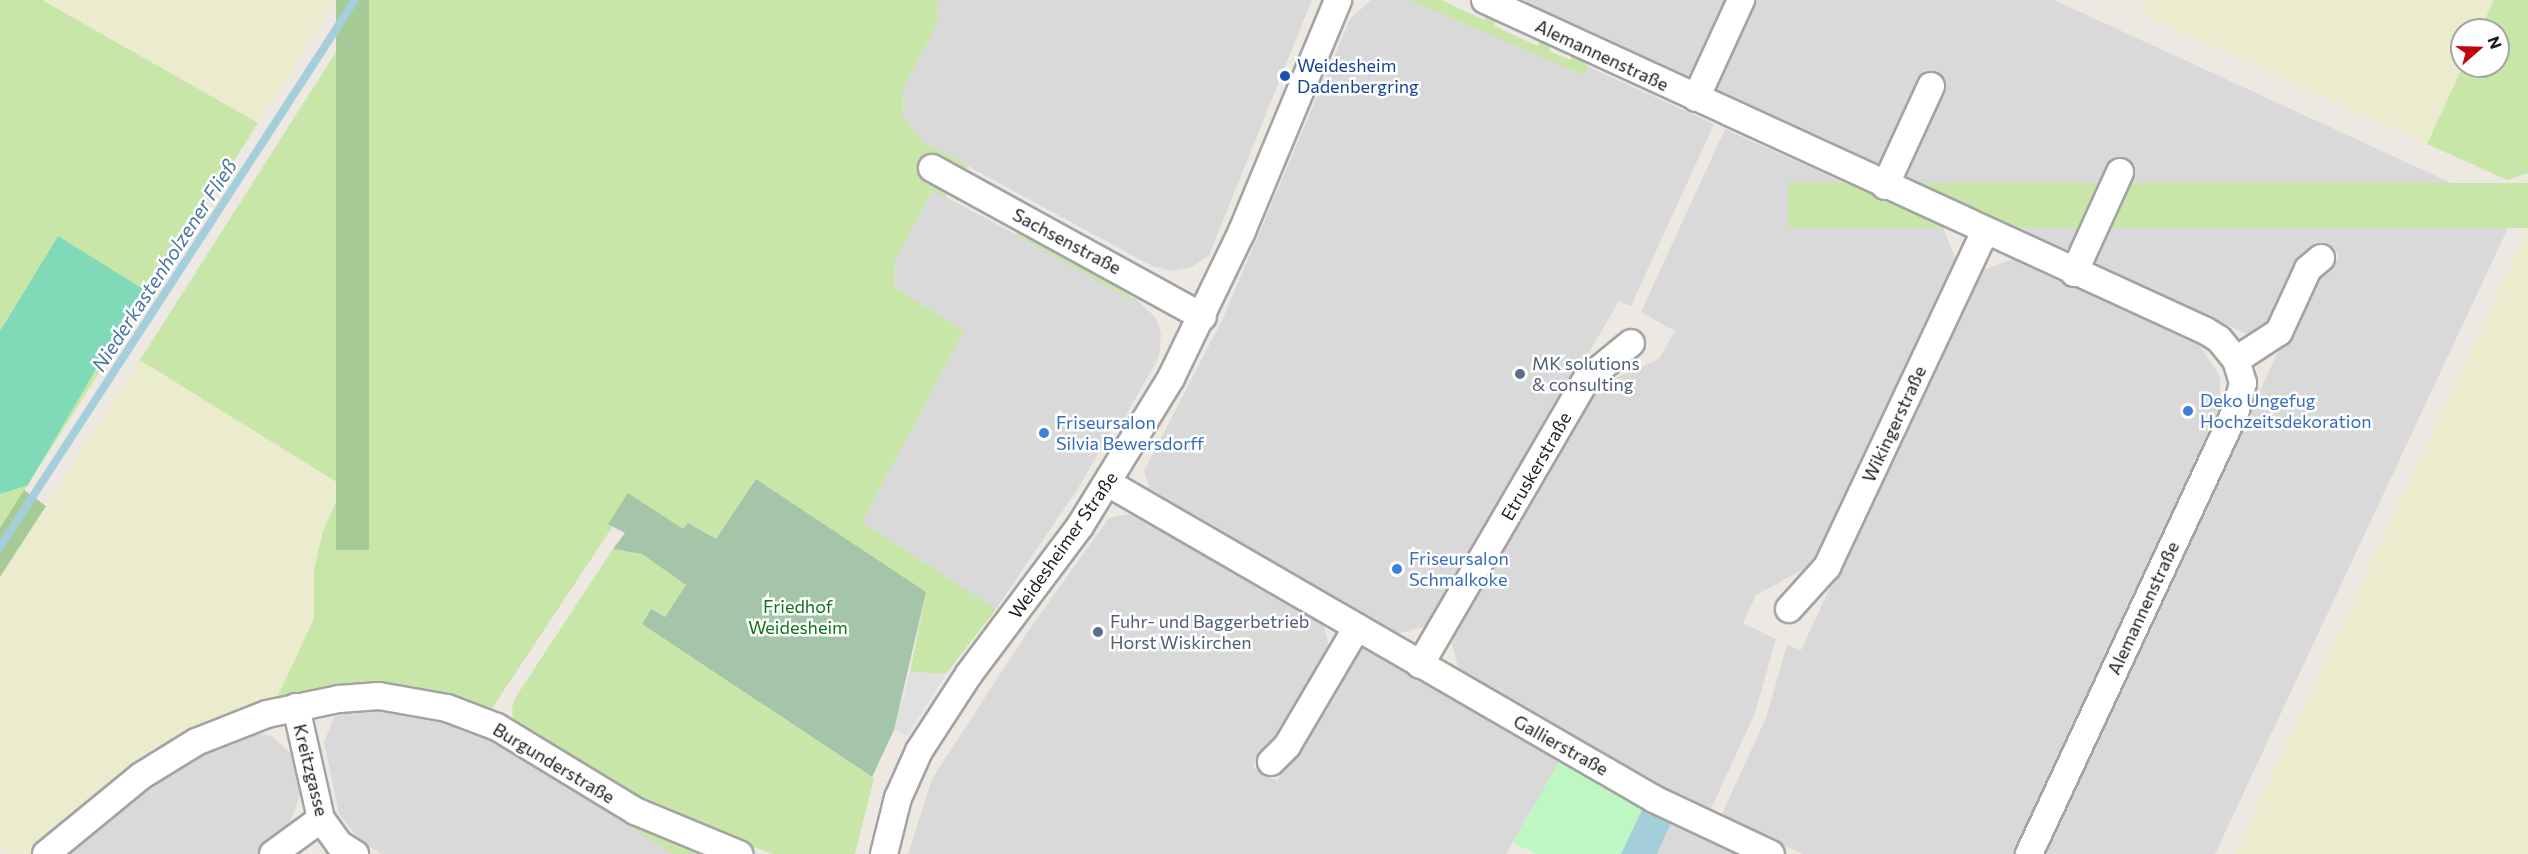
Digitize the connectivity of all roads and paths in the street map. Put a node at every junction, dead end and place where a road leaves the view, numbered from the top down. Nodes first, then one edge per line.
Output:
1 (1338, 0) edge
2 (1741, 0) edge
3 (1502, 4) edge
4 (1931, 86) dead end
5 (1696, 98) junction
6 (932, 168) dead end
7 (2120, 172) dead end
8 (1885, 186) junction
9 (1985, 231) junction
10 (2321, 258) dead end
11 (2074, 273) junction
12 (1203, 316) junction
13 (1631, 343) dead end
14 (2236, 360) junction
15 (1108, 483) junction
16 (1789, 609) dead end
17 (1357, 627) junction
18 (1419, 665) junction
19 (296, 707) junction
20 (1271, 762) dead end
21 (321, 819) junction
22 (46, 854) edge
23 (273, 854) edge
24 (355, 854) edge
25 (739, 854) edge
26 (884, 854) edge
27 (1771, 854) edge
28 (2029, 854) edge

1 - 12 street, Weidesheimer Straße
2 - 5 street
3 - 5 street, Alemannenstraße
4 - 8 street
5 - 8 street, Alemannenstraße
6 - 12 street, Sachsenstraße
7 - 11 street
8 - 9 street, Alemannenstraße
9 - 11 street, Alemannenstraße
9 - 16 street, Wikingerstraße
10 - 14 street
11 - 14 street, Alemannenstraße
12 - 15 street, Weidesheimer Straße
13 - 18 street, Etruskerstraße
14 - 28 street, Alemannenstraße
15 - 17 street, Gallierstraße
15 - 26 street, Weidesheimer Straße
17 - 18 street, Gallierstraße
17 - 20 street
18 - 27 street, Gallierstraße
19 - 21 street, Kreitzgasse
19 - 22 street, Burgunderstraße
19 - 25 street, Burgunderstraße
21 - 23 street
21 - 24 street, Kreitzgasse

